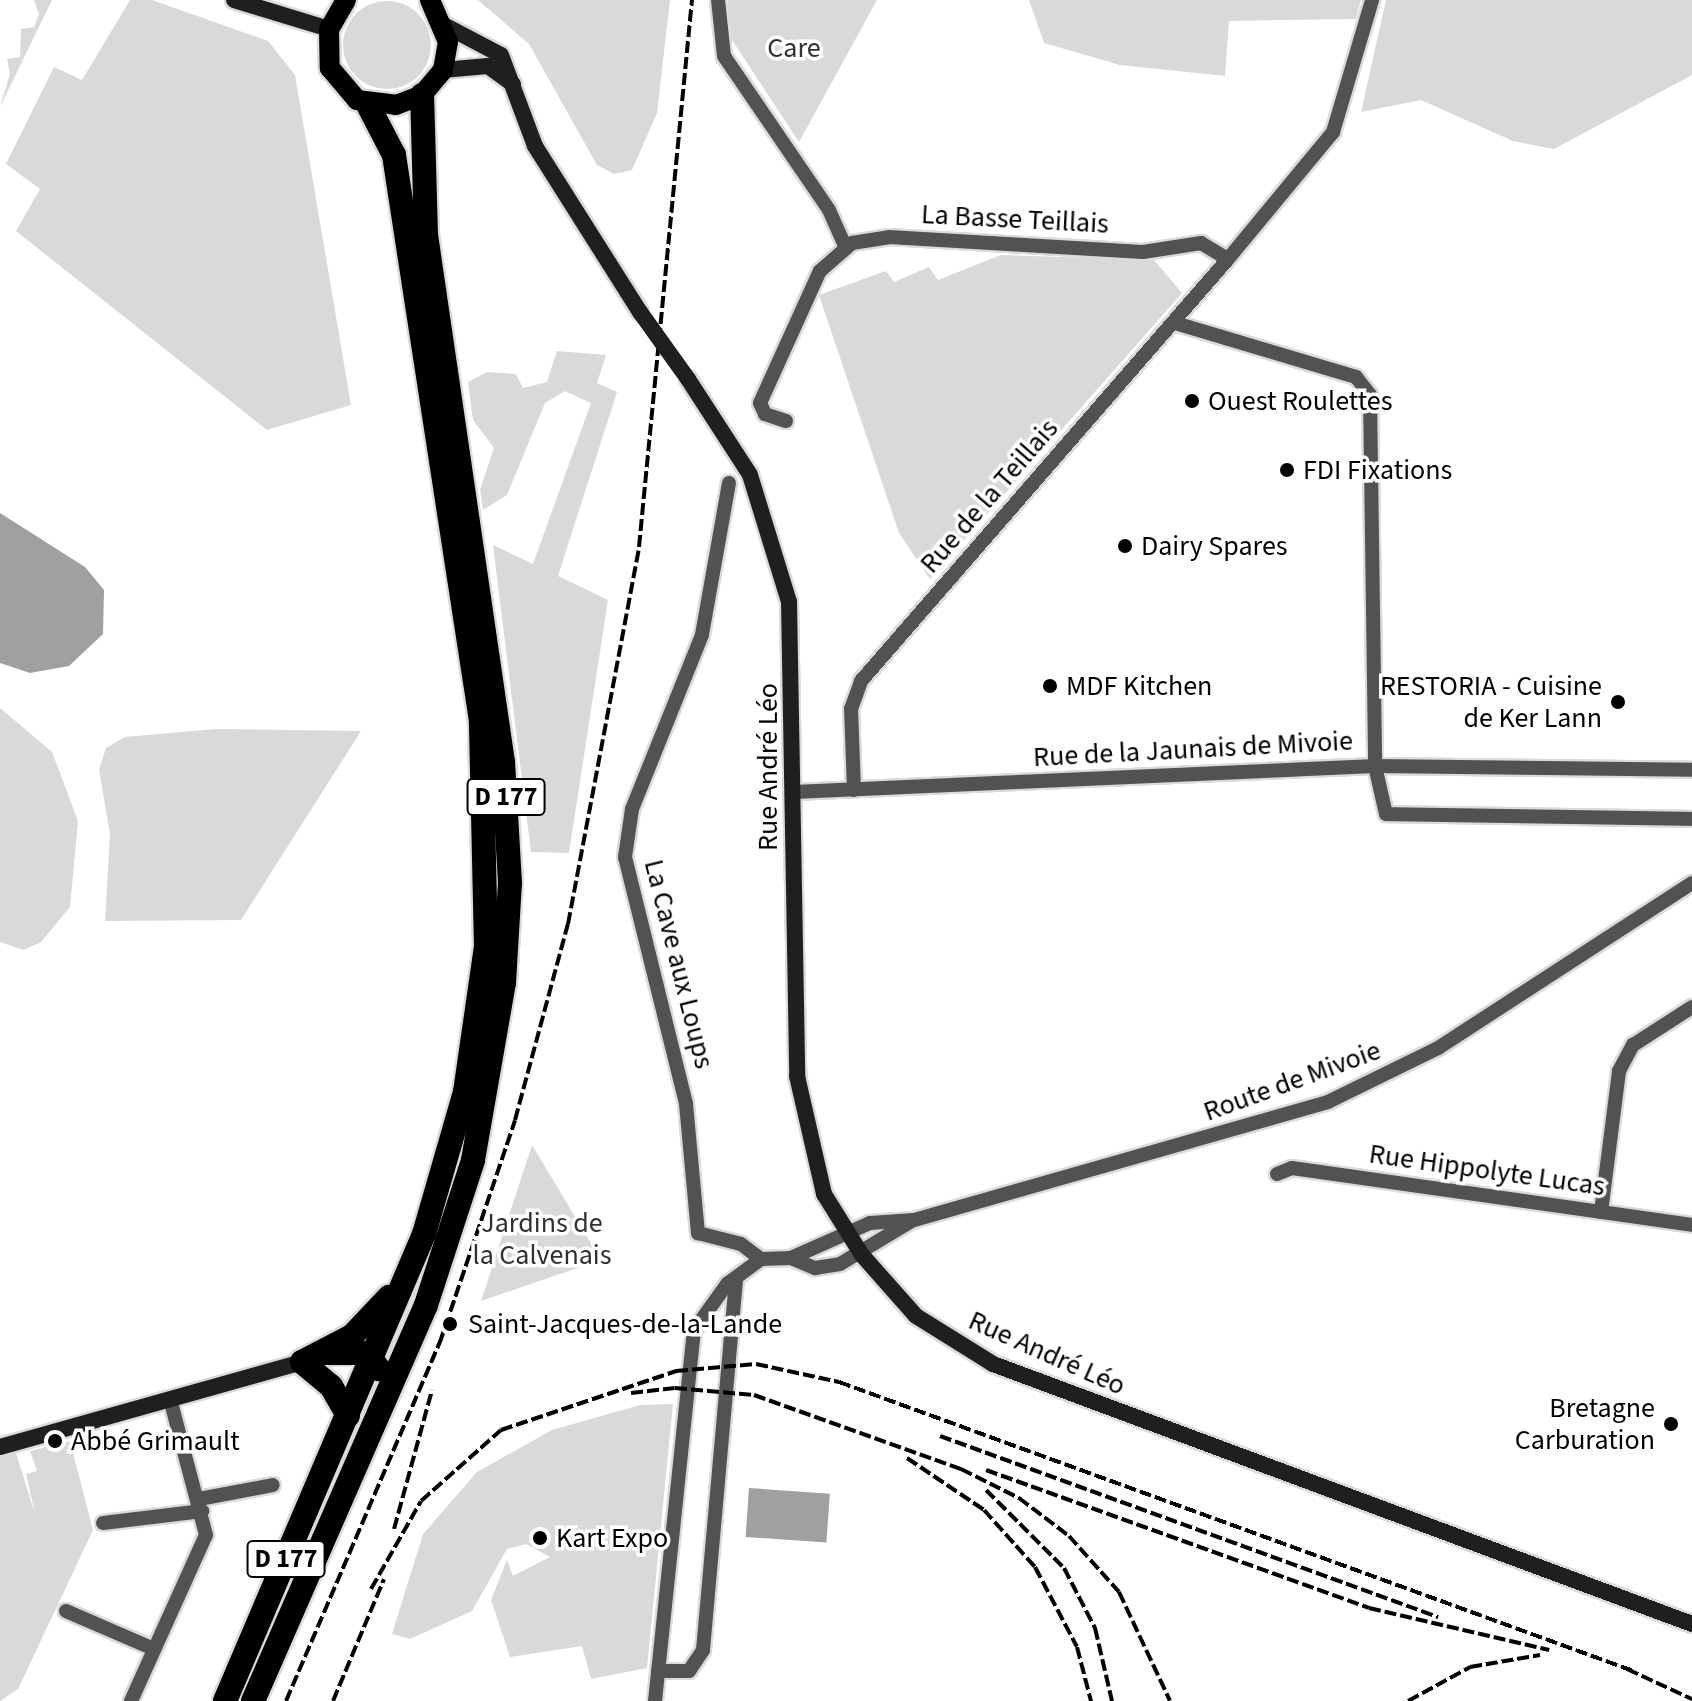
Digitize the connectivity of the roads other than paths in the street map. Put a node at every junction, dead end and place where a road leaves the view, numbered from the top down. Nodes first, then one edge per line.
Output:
1 (234, 0) edge
2 (346, 0) edge
3 (430, 0) edge
4 (718, 0) edge
5 (1372, 0) edge
6 (444, 25) junction
7 (329, 29) junction
8 (443, 70) junction
9 (517, 88) junction
10 (422, 95) junction
11 (368, 105) junction
12 (845, 246) junction
13 (1228, 259) junction
14 (1175, 323) junction
15 (786, 421) dead end
16 (729, 483) dead end
17 (1375, 766) junction
18 (1692, 770) edge
19 (854, 790) junction
20 (794, 792) junction
21 (1692, 819) edge
22 (1692, 883) edge
23 (1692, 1007) edge
24 (474, 1049) junction
25 (1277, 1174) dead end
26 (1601, 1212) junction
27 (914, 1220) junction
28 (1692, 1225) edge
29 (846, 1234) junction
30 (862, 1255) junction
31 (791, 1258) junction
32 (761, 1259) junction
33 (736, 1278) junction
34 (416, 1333) junction
35 (312, 1357) junction
36 (373, 1365) junction
37 (170, 1399) junction
38 (348, 1416) junction
39 (0, 1447) edge
40 (273, 1485) dead end
41 (200, 1505) junction
42 (103, 1523) dead end
43 (66, 1611) dead end
44 (1692, 1624) edge
45 (154, 1649) junction
46 (658, 1671) junction
47 (258, 1690) edge
48 (131, 1701) edge
49 (225, 1701) edge
50 (655, 1701) edge

1 - 7 street
2 - 7 main road
3 - 6 main road
4 - 12 street
5 - 13 street
6 - 8 main road
6 - 9 street
7 - 11 main road
8 - 9 street
8 - 10 main road
9 - 20 street, Rue André Léo, bridge
10 - 11 main road
10 - 34 highway, D 177
11 - 24 highway, D 177
12 - 13 street, La Basse Teillais
12 - 15 street
13 - 14 street, Rue de la Teillais
14 - 17 street
14 - 19 street, Rue de la Teillais
16 - 32 street, La Cave aux Loups
17 - 18 street, Rue de la Jaunais de Mivoie
17 - 19 street, Rue de la Jaunais de Mivoie
17 - 21 street
19 - 20 street, Rue de la Jaunais de Mivoie
20 - 29 street, Rue André Léo
22 - 27 street, Route de Mivoie
23 - 26 street
24 - 35 highway
24 - 36 highway, D 177
25 - 26 street, Rue Hippolyte Lucas
26 - 28 street, Rue Hippolyte Lucas
27 - 29 street, Route de Mivoie
27 - 30 street, Route de Mivoie
29 - 30 street, Rue André Léo
29 - 31 street, Route de Mivoie
30 - 31 street, Route de Mivoie
30 - 44 street, Rue André Léo
31 - 32 street
32 - 33 street
33 - 46 street
33 - 46 street
34 - 36 highway
34 - 47 highway
35 - 36 highway
35 - 37 street
35 - 38 highway
36 - 38 highway, D 177
36 - 47 highway
37 - 39 street
37 - 41 street
38 - 49 highway, D 177
40 - 41 street
41 - 42 street
41 - 45 street
43 - 45 street
45 - 48 street
46 - 50 street

